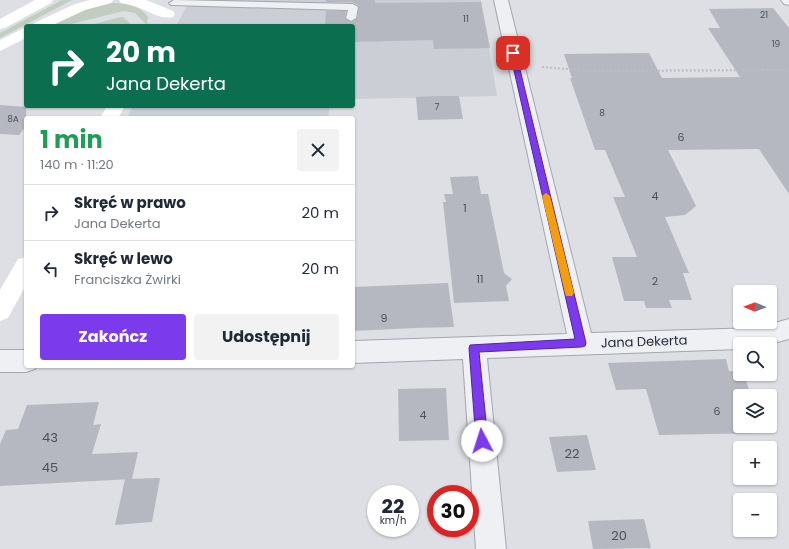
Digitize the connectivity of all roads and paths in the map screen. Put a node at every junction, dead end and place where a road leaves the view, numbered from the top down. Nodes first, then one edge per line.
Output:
1 (46, 0) edge
2 (81, 0) edge
3 (106, 0) edge
4 (126, 0) edge
5 (501, 0) edge
6 (170, 11) edge
7 (352, 18) dead end
8 (36, 24) edge
9 (43, 24) edge
10 (0, 25) edge
11 (24, 32) edge
12 (5, 43) edge
13 (516, 66) junction
14 (789, 70) edge
15 (24, 268) edge
16 (0, 310) edge
17 (789, 328) edge
18 (581, 343) junction
19 (474, 348) junction
20 (355, 352) edge
21 (0, 361) edge
22 (24, 361) edge
23 (491, 549) edge

1 - 10 street
2 - 8 street
3 - 9 street
4 - 6 street
5 - 13 street
6 - 7 lane
11 - 12 street
13 - 14 path
13 - 18 street
15 - 16 street
17 - 18 street, Jana Dekerta
18 - 19 street, Jana Dekerta
19 - 20 street, Jana Dekerta
19 - 23 street
21 - 22 street

